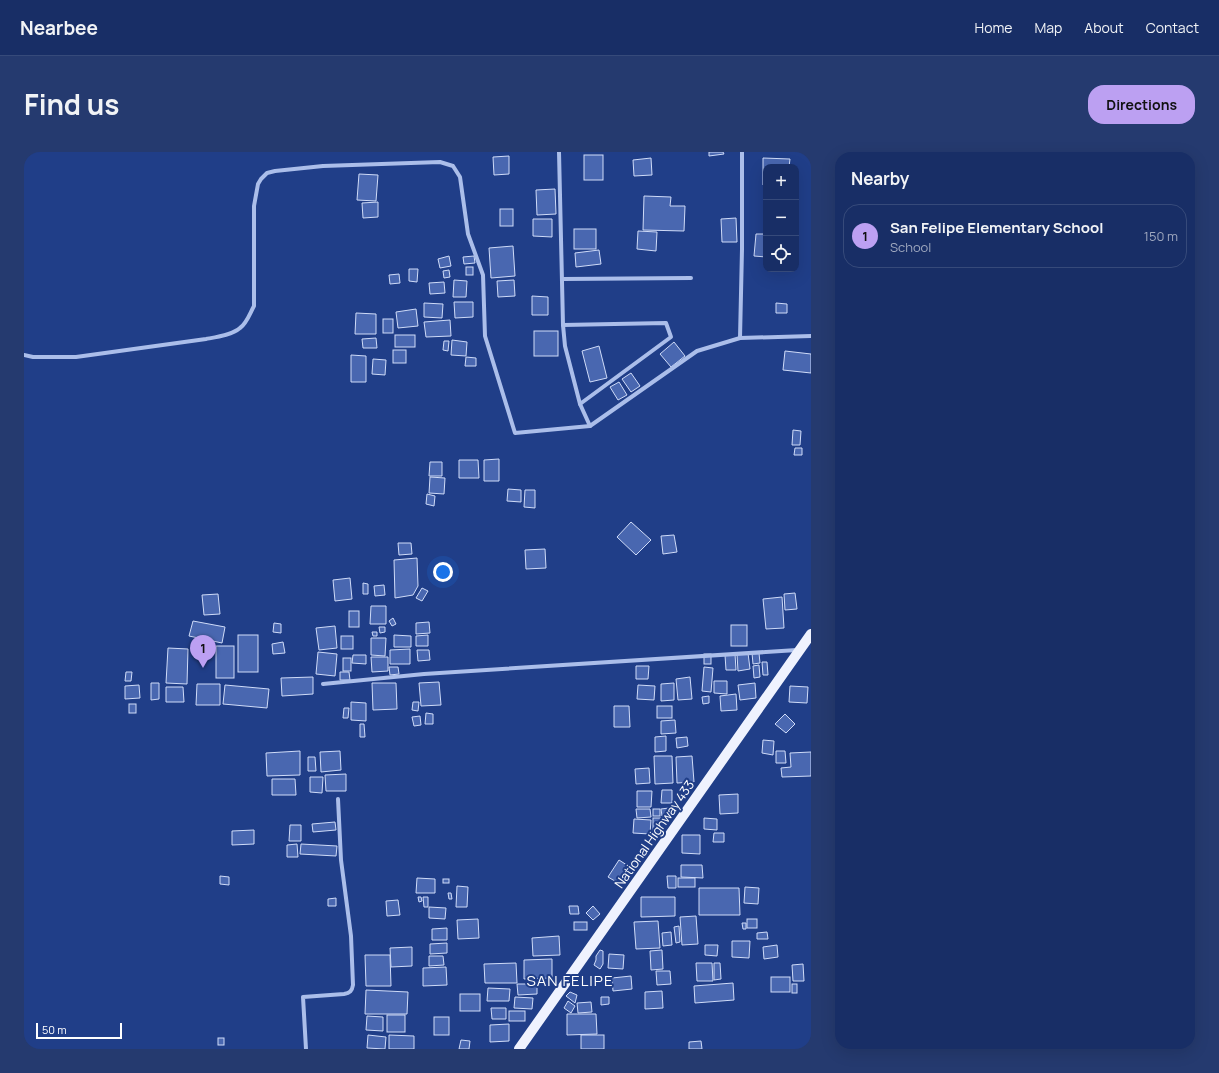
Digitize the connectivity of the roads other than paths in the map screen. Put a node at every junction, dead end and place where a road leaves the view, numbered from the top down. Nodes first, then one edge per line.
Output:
1 (559, 152) edge
2 (742, 152) edge
3 (692, 278) dead end
4 (562, 279) junction
5 (563, 325) junction
6 (811, 336) edge
7 (740, 338) junction
8 (24, 355) edge
9 (580, 404) junction
10 (590, 426) junction
11 (811, 634) edge
12 (799, 650) junction
13 (323, 684) dead end
14 (338, 799) dead end
15 (306, 1049) edge
16 (519, 1049) edge

1 - 4 street
2 - 7 street
3 - 4 street
4 - 5 street
5 - 9 street
5 - 9 street
6 - 7 street
7 - 10 street
8 - 10 street
9 - 10 street
11 - 12 main road, National Highway 433
12 - 13 street
12 - 16 main road, National Highway 433
14 - 15 street

